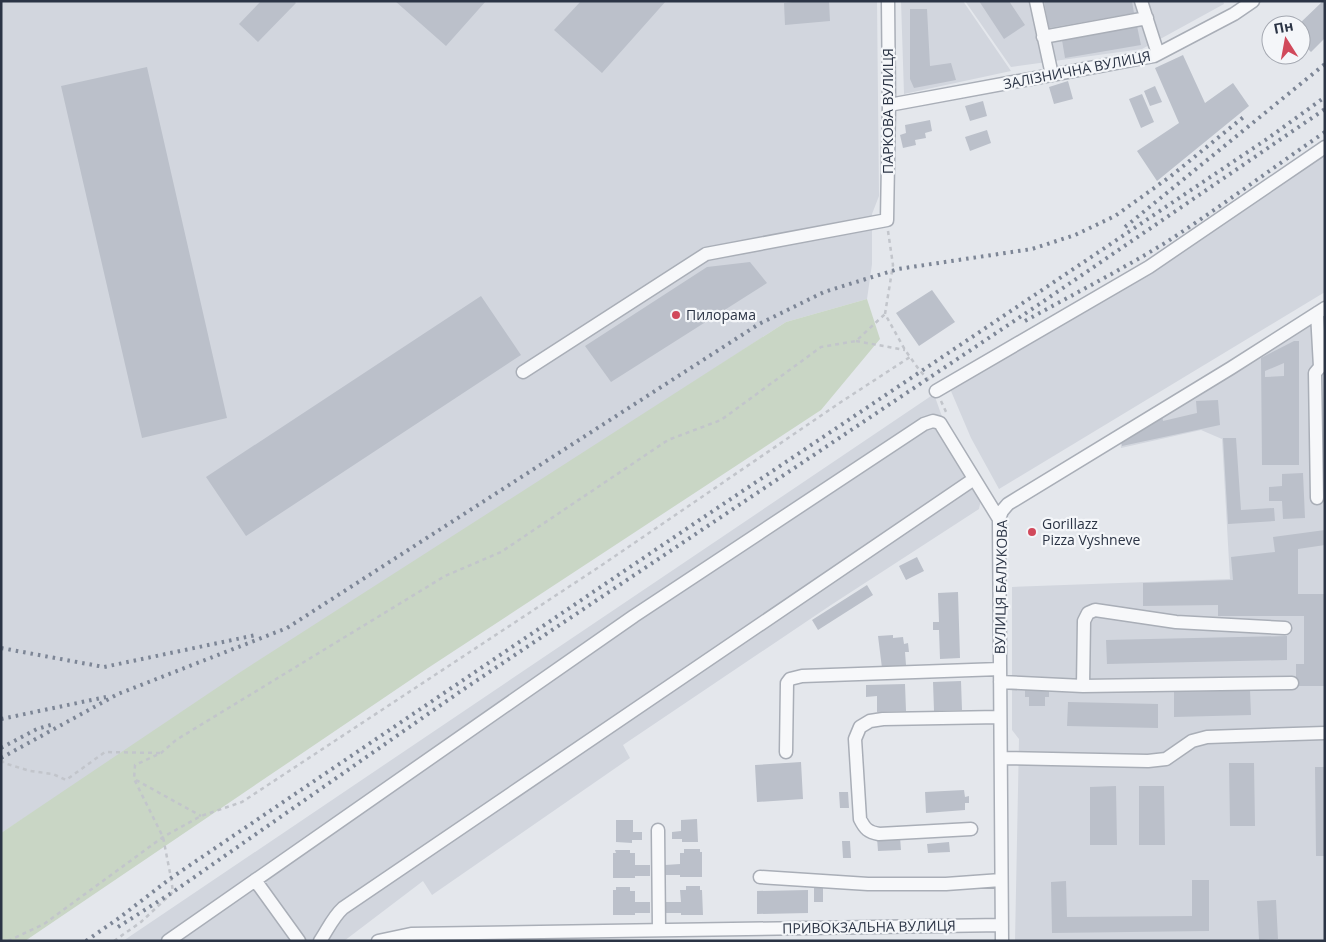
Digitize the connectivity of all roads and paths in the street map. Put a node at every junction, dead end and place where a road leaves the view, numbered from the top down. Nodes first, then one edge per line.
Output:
1 (888, 1) edge
2 (1036, 1) edge
3 (1141, 1) edge
4 (1253, 1) edge
5 (1147, 18) junction
6 (1043, 36) junction
7 (1158, 54) junction
8 (1052, 75) junction
9 (889, 105) junction
10 (1325, 147) edge
11 (887, 220) junction
12 (1321, 310) edge
13 (886, 314) junction
14 (856, 341) junction
15 (905, 350) junction
16 (910, 357) junction
17 (1322, 367) edge
18 (523, 372) dead end
19 (936, 391) junction
20 (948, 416) dead end
21 (974, 479) junction
22 (1317, 498) dead end
23 (999, 519) junction
24 (1285, 628) dead end
25 (1000, 669) junction
26 (1000, 682) junction
27 (1292, 683) dead end
28 (1084, 686) junction
29 (1000, 717) junction
30 (1325, 733) edge
31 (786, 752) dead end
32 (161, 753) junction
33 (1001, 758) junction
34 (1, 760) edge
35 (134, 779) junction
36 (201, 816) junction
37 (971, 829) dead end
38 (658, 830) dead end
39 (163, 837) junction
40 (760, 877) dead end
41 (255, 880) junction
42 (1001, 880) junction
43 (1002, 925) junction
44 (658, 930) junction
45 (8, 941) edge
46 (114, 941) edge
47 (168, 941) edge
48 (299, 941) edge
49 (320, 941) edge
50 (378, 941) edge
51 (1002, 941) edge

1 - 9 street, ПАРКОВА ВУЛИЦЯ
2 - 6 street
3 - 5 street
4 - 7 street, ЗАЛІЗНИЧНА ВУЛИЦЯ
5 - 6 street
5 - 7 street
6 - 8 street
7 - 8 street, ЗАЛІЗНИЧНА ВУЛИЦЯ
8 - 9 street, ЗАЛІЗНИЧНА ВУЛИЦЯ
9 - 11 street, ПАРКОВА ВУЛИЦЯ
10 - 19 street
11 - 13 path
11 - 18 street
12 - 17 street
12 - 23 street, ВУЛИЦЯ БАЛУКОВА
13 - 14 path
13 - 15 path
14 - 15 path
14 - 32 path
15 - 16 path
16 - 19 path
16 - 36 path
17 - 22 street
19 - 20 path
21 - 23 street
21 - 41 street
21 - 49 street
23 - 25 street, ВУЛИЦЯ БАЛУКОВА
24 - 28 street
25 - 26 street, ВУЛИЦЯ БАЛУКОВА
25 - 31 street
26 - 28 street
26 - 29 street, ВУЛИЦЯ БАЛУКОВА
27 - 28 street
29 - 33 street, ВУЛИЦЯ БАЛУКОВА
29 - 37 street
30 - 33 street
32 - 34 path
32 - 35 path
33 - 42 street, ВУЛИЦЯ БАЛУКОВА
35 - 36 path
35 - 39 path
36 - 39 path
38 - 44 street
39 - 45 path
39 - 46 path
40 - 42 street
41 - 47 street
41 - 48 street
42 - 43 street, ВУЛИЦЯ БАЛУКОВА
43 - 44 street, ПРИВОКЗАЛЬНА ВУЛИЦЯ
43 - 51 street, ВУЛИЦЯ БАЛУКОВА
44 - 50 street, ПРИВОКЗАЛЬНА ВУЛИЦЯ

